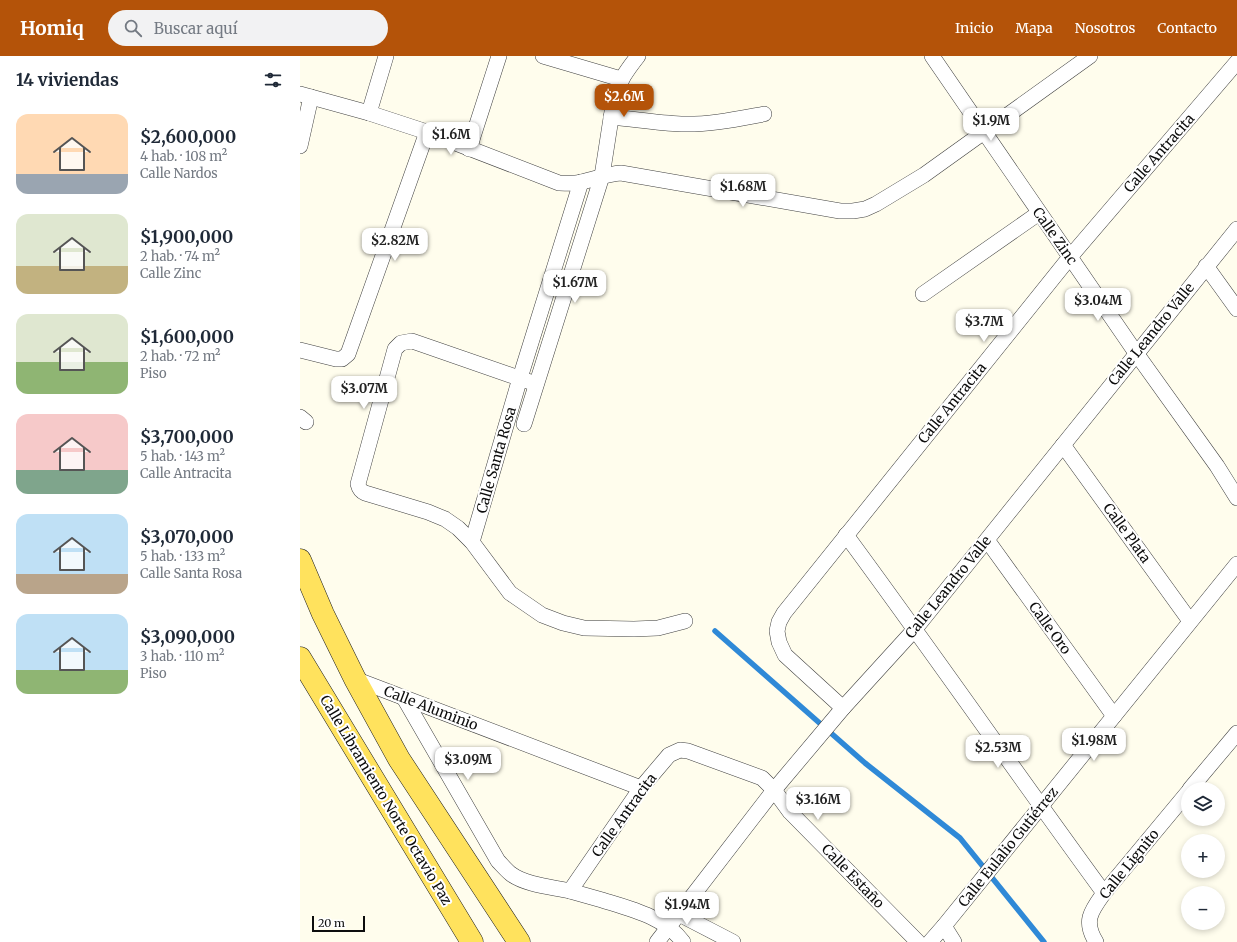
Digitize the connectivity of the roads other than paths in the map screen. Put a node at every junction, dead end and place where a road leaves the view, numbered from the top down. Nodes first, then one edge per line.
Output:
1 (386, 56) edge
2 (499, 56) edge
3 (543, 56) edge
4 (638, 56) edge
5 (932, 56) edge
6 (1090, 56) edge
7 (1237, 62) edge
8 (621, 79) junction
9 (305, 95) edge
10 (369, 113) junction
11 (764, 114) dead end
12 (611, 117) junction
13 (984, 131) junction
14 (427, 132) junction
15 (300, 146) edge
16 (469, 149) junction
17 (602, 176) junction
18 (581, 182) junction
19 (1039, 213) junction
20 (569, 220) junction
21 (586, 225) junction
22 (1237, 229) edge
23 (1070, 257) junction
24 (1206, 266) junction
25 (923, 294) dead end
26 (1237, 309) edge
27 (300, 350) edge
28 (1136, 354) junction
29 (520, 378) junction
30 (536, 384) junction
31 (524, 424) dead end
32 (1063, 445) junction
33 (1237, 498) edge
34 (846, 535) junction
35 (987, 540) junction
36 (472, 542) junction
37 (300, 560) edge
38 (1237, 564) edge
39 (685, 621) dead end
40 (1190, 621) junction
41 (915, 629) junction
42 (300, 658) edge
43 (355, 679) junction
44 (404, 698) junction
45 (843, 708) junction
46 (1114, 716) junction
47 (1237, 733) edge
48 (688, 751) joint
49 (1196, 782) edge
50 (641, 788) junction
51 (774, 790) junction
52 (1181, 800) edge
53 (1040, 807) junction
54 (570, 891) junction
55 (1104, 893) junction
56 (679, 914) junction
57 (944, 926) junction
58 (669, 927) junction
59 (472, 942) edge
60 (519, 942) edge
61 (657, 942) edge
62 (683, 942) edge
63 (733, 942) edge
64 (918, 942) edge
65 (930, 942) edge
66 (954, 942) edge
67 (1096, 942) edge

1 - 10 street
2 - 16 street
3 - 8 street
4 - 8 street, Calle Santa Rosa
5 - 13 street, Calle Zinc
6 - 13 street
7 - 23 street, Calle Antracita
8 - 12 street, Calle Santa Rosa
9 - 10 street
9 - 15 street
10 - 14 street
11 - 12 street
12 - 17 street, Calle Santa Rosa
13 - 17 street
13 - 19 street, Calle Zinc
14 - 16 street
14 - 27 street
16 - 18 street
17 - 18 street
17 - 21 street, Calle Santa Rosa
18 - 20 street, Calle Santa Rosa
19 - 23 street, Calle Zinc
19 - 25 street
20 - 21 street
20 - 29 street, Calle Santa Rosa
21 - 30 street, Calle Santa Rosa
22 - 24 street, Calle Leandro Valle
23 - 28 street, Calle Zinc
23 - 34 street, Calle Antracita
24 - 26 street
24 - 28 street, Calle Leandro Valle
28 - 32 street, Calle Leandro Valle
28 - 33 street, Calle Zinc
29 - 30 street
29 - 36 street, Calle Santa Rosa
29 - 36 street
30 - 31 street, Calle Santa Rosa
32 - 35 street, Calle Leandro Valle
32 - 40 street, Calle Plata
34 - 41 street
34 - 45 street, Calle Antracita
35 - 41 street, Calle Leandro Valle
35 - 46 street, Calle Oro
36 - 39 street
37 - 43 main road
38 - 40 street, Calle Eulalio Gutiérrez
40 - 46 street, Calle Eulalio Gutiérrez
41 - 45 street, Calle Leandro Valle
41 - 53 street
42 - 59 main road, Calle Libramiento Norte Octavio Paz
43 - 44 street, Calle Aluminio
43 - 60 main road
44 - 50 street, Calle Aluminio
44 - 54 street
45 - 51 street, Calle Leandro Valle
46 - 53 street, Calle Eulalio Gutiérrez
47 - 49 street
48 - 50 street, Calle Antracita
48 - 51 street, Calle Estaño
50 - 54 street, Calle Antracita
51 - 56 street, Calle Leandro Valle
51 - 64 street, Calle Estaño
52 - 55 street, Calle Lignito
53 - 55 street
53 - 57 street, Calle Eulalio Gutiérrez
54 - 58 street
55 - 67 street, Calle Lignito
56 - 58 street, Calle Leandro Valle
56 - 63 street
57 - 65 street, Calle Eulalio Gutiérrez
57 - 66 street
58 - 61 street, Calle Leandro Valle
58 - 62 street

